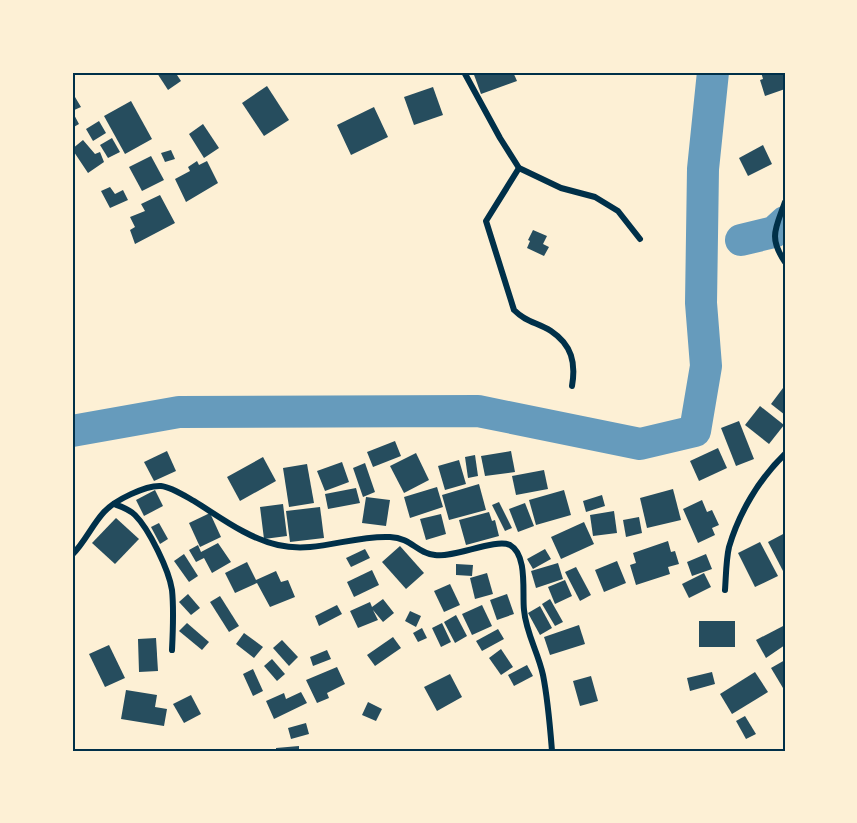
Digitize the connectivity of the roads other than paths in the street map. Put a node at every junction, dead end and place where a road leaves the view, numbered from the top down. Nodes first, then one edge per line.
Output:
1 (464, 72) edge
2 (519, 168) junction
3 (785, 202) edge
4 (640, 239) dead end
5 (785, 262) edge
6 (572, 386) dead end
7 (785, 454) edge
8 (114, 504) junction
9 (72, 555) edge
10 (725, 590) dead end
11 (172, 650) dead end
12 (552, 751) edge

1 - 2 street
2 - 4 street
2 - 6 street
3 - 5 street
7 - 10 street
8 - 9 street
8 - 11 street
8 - 12 street

